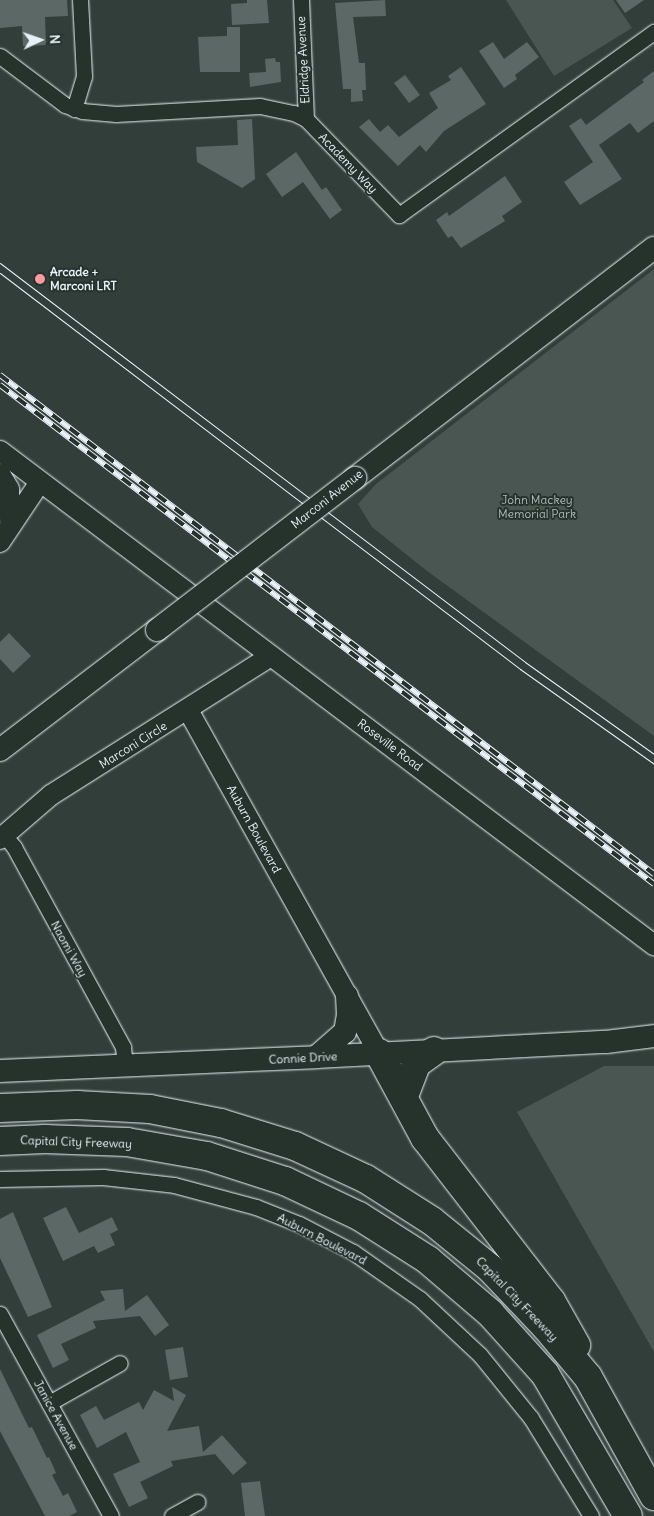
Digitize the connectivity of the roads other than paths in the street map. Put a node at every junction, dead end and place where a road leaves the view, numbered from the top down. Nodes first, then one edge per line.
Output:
1 (80, 0) edge
2 (300, 0) edge
3 (654, 32) edge
4 (0, 56) edge
5 (74, 109) junction
6 (306, 119) junction
7 (654, 248) edge
8 (0, 451) edge
9 (0, 474) edge
10 (40, 482) junction
11 (4, 532) edge
12 (271, 656) junction
13 (188, 710) junction
14 (0, 750) edge
15 (2, 837) edge
16 (654, 945) edge
17 (347, 996) junction
18 (654, 1036) edge
19 (606, 1042) junction
20 (654, 1049) edge
21 (434, 1051) junction
22 (379, 1053) junction
23 (316, 1058) junction
24 (125, 1065) junction
25 (0, 1071) edge
26 (404, 1096) junction
27 (0, 1108) edge
28 (0, 1141) edge
29 (0, 1179) edge
30 (0, 1314) edge
31 (120, 1363) dead end
32 (588, 1377) junction
33 (49, 1403) junction
34 (654, 1496) edge
35 (197, 1502) dead end
36 (111, 1516) edge
37 (172, 1516) edge
38 (591, 1516) edge
39 (628, 1516) edge

1 - 5 street
2 - 6 street, Eldridge Avenue
3 - 6 street, Academy Way
4 - 5 street, Academy Way
5 - 6 street, Academy Way
7 - 14 main road, Marconi Avenue, bridge
8 - 10 street
9 - 11 street
10 - 11 street
10 - 12 street, Roseville Road
12 - 13 street, Marconi Circle
12 - 16 street, Roseville Road
13 - 15 street, Marconi Circle
13 - 17 street, Auburn Boulevard
15 - 24 street, Naomi Way
17 - 22 street, Auburn Boulevard
17 - 23 main road
18 - 19 main road, Connie Drive
19 - 20 main road, Connie Drive
19 - 21 main road, Connie Drive
21 - 22 main road, Connie Drive
21 - 26 highway
22 - 23 main road, Connie Drive
22 - 26 highway
23 - 24 main road, Connie Drive
24 - 25 main road, Connie Drive
26 - 32 highway
27 - 32 highway, Capital City Freeway
28 - 39 highway, Capital City Freeway
29 - 38 street, Auburn Boulevard
30 - 33 street, Janice Avenue
31 - 33 street
32 - 34 highway, Capital City Freeway
33 - 36 street, Janice Avenue
35 - 37 street

